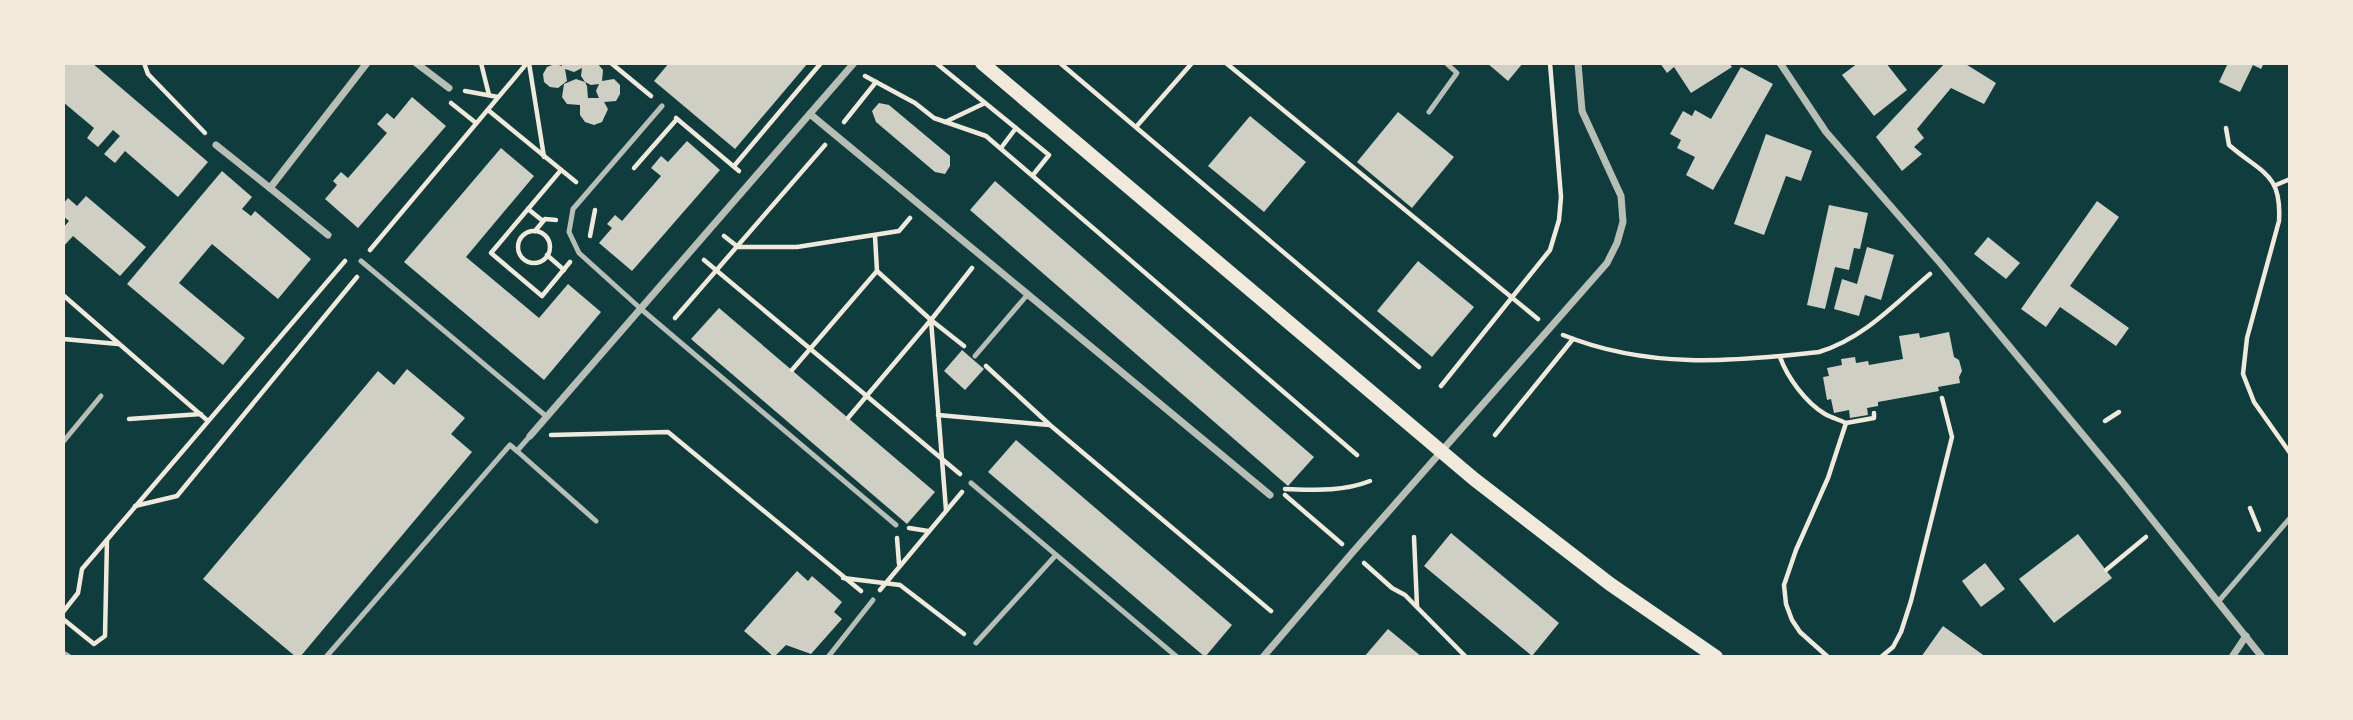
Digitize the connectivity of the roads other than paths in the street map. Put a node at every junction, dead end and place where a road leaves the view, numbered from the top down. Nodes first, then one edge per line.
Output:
1 (367, 63) edge
2 (416, 63) edge
3 (854, 63) edge
4 (982, 63) edge
5 (1446, 63) edge
6 (1578, 63) edge
7 (1780, 63) edge
8 (449, 88) dead end
9 (662, 106) road end
10 (1429, 112) dead end
11 (810, 114) junction
12 (216, 145) road end
13 (270, 188) junction
14 (328, 235) dead end
15 (364, 263) road end
16 (1028, 294) junction
17 (641, 309) junction
18 (975, 356) road end
19 (101, 396) dead end
20 (547, 417) junction
21 (530, 436) joint
22 (63, 442) edge
23 (517, 451) junction
24 (1443, 451) junction
25 (971, 483) road end
26 (1270, 495) dead end
27 (2290, 518) edge
28 (596, 521) dead end
29 (896, 525) road end
30 (1056, 555) junction
31 (873, 600) road end
32 (2218, 602) junction
33 (2246, 636) junction
34 (976, 643) road end
35 (326, 657) edge
36 (828, 657) edge
37 (1177, 657) edge
38 (1264, 657) edge
39 (1716, 657) edge
40 (2232, 657) edge
41 (2262, 657) edge

1 - 13 street
2 - 8 street
3 - 11 street
4 - 24 main road
5 - 10 lane
6 - 24 street
7 - 32 street
9 - 17 lane
11 - 16 street
11 - 17 street
12 - 13 street
13 - 14 street
15 - 20 lane
16 - 18 lane
16 - 26 street
17 - 20 street
17 - 29 lane
19 - 22 lane
20 - 21 street
21 - 23 lane
23 - 28 lane
23 - 35 lane
24 - 38 street
24 - 39 main road
25 - 30 lane
27 - 32 lane
30 - 34 lane
30 - 37 lane
31 - 36 lane
32 - 33 street
33 - 40 street
33 - 41 street

